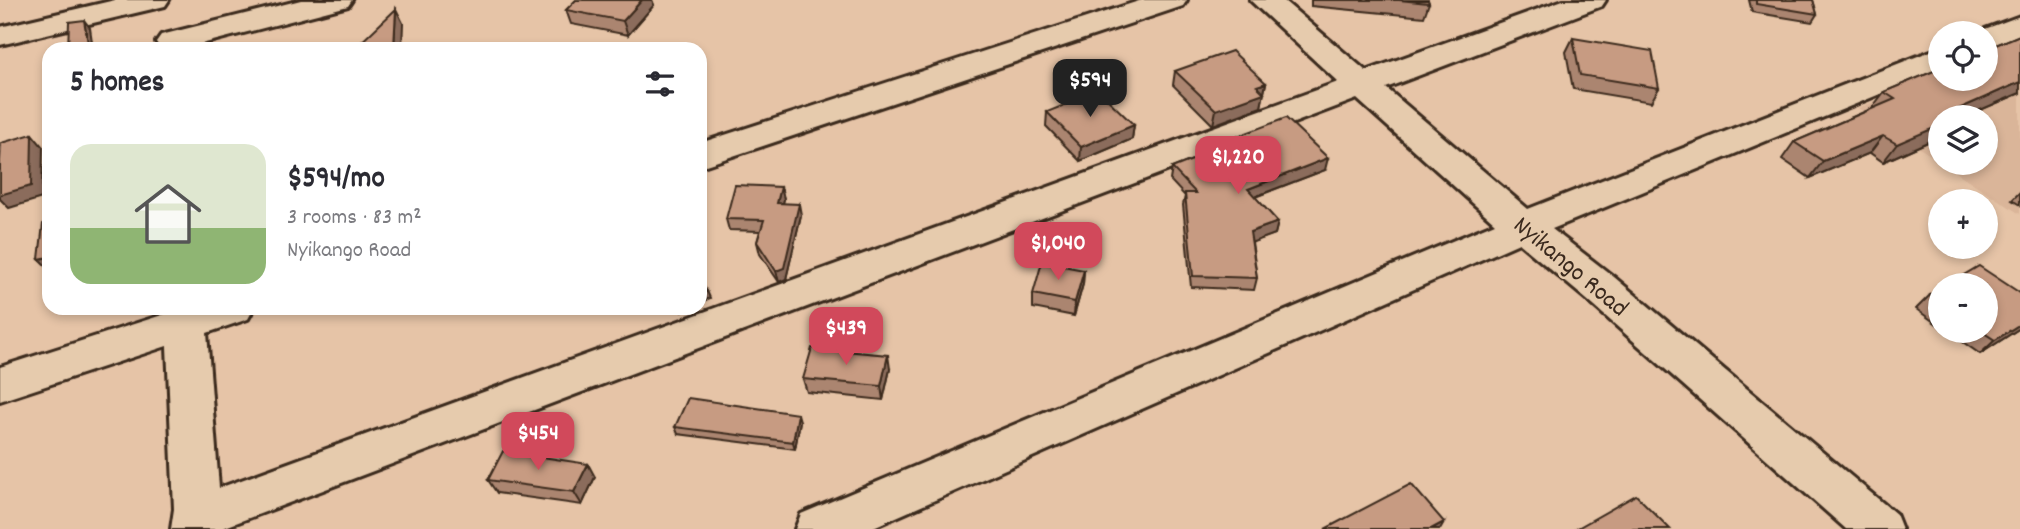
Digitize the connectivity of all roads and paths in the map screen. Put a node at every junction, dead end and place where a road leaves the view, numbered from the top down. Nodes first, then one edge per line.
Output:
1 (154, 0) edge
2 (174, 0) edge
3 (337, 0) edge
4 (1172, 0) edge
5 (1265, 0) edge
6 (1591, 0) edge
7 (2020, 25) edge
8 (1998, 33) edge
9 (0, 36) edge
10 (172, 42) edge
11 (183, 42) edge
12 (1928, 62) edge
13 (1361, 83) junction
14 (707, 153) edge
15 (1523, 226) junction
16 (186, 316) edge
17 (0, 384) edge
18 (194, 523) edge
19 (818, 529) edge
20 (1879, 529) edge

1 - 9 street
2 - 10 street
3 - 11 street
4 - 14 street
5 - 13 street, Nyikango Road
6 - 13 street
7 - 8 street
12 - 15 street
13 - 15 street, Nyikango Road
13 - 18 street
15 - 19 street
15 - 20 street, Nyikango Road
16 - 17 street
16 - 18 street

